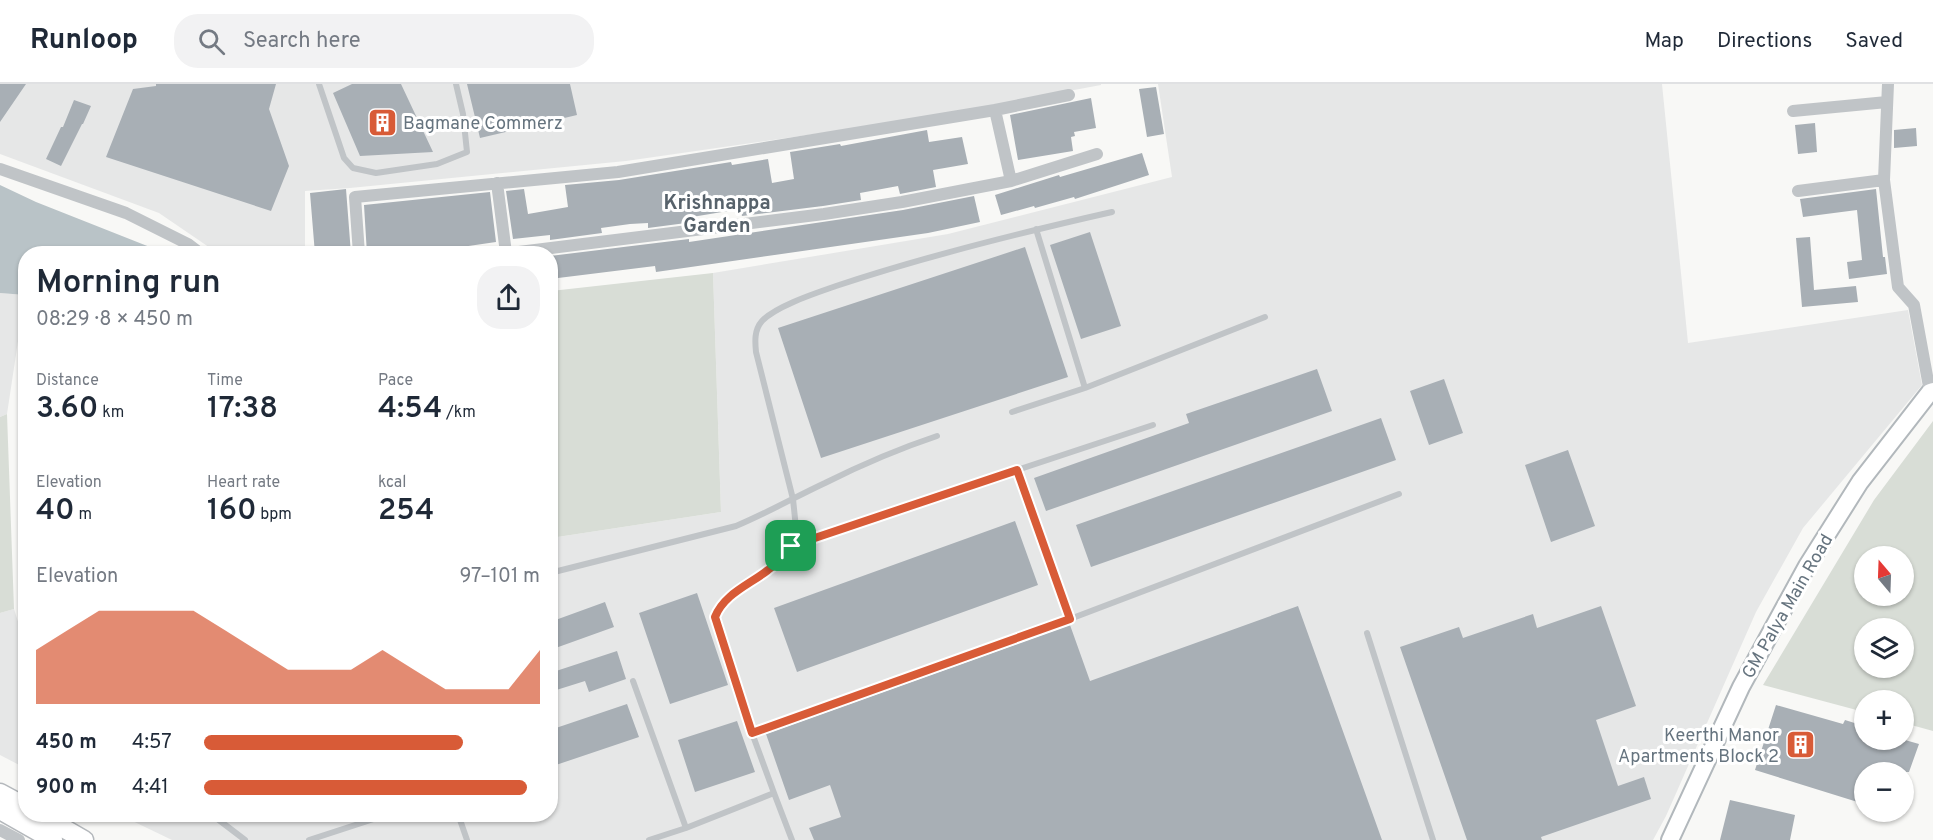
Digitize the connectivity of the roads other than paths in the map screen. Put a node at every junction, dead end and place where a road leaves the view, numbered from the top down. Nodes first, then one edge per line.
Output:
1 (319, 84) edge
2 (456, 84) edge
3 (1888, 84) edge
4 (1069, 95) dead end
5 (1887, 102) junction
6 (995, 110) junction
7 (1793, 111) dead end
8 (1097, 154) dead end
9 (0, 169) edge
10 (1884, 180) junction
11 (1011, 181) junction
12 (497, 183) junction
13 (1798, 190) dead end
14 (1112, 212) dead end
15 (1036, 229) junction
16 (191, 246) edge
17 (358, 246) edge
18 (503, 246) edge
19 (558, 246) edge
20 (1265, 317) dead end
21 (1085, 388) junction
22 (1932, 391) edge
23 (1012, 412) dead end
24 (1153, 425) dead end
25 (937, 436) dead end
26 (1017, 470) junction
27 (1399, 494) dead end
28 (793, 498) junction
29 (791, 546) junction
30 (558, 571) edge
31 (1070, 619) junction
32 (1368, 633) dead end
33 (633, 681) dead end
34 (752, 733) junction
35 (0, 793) edge
36 (774, 793) junction
37 (18, 803) edge
38 (0, 810) edge
39 (18, 815) edge
40 (221, 822) edge
41 (364, 822) edge
42 (461, 822) edge
43 (47, 824) edge
44 (686, 828) junction
45 (0, 830) edge
46 (19, 840) edge
47 (84, 840) edge
48 (245, 840) edge
49 (309, 840) edge
50 (467, 840) edge
51 (650, 840) edge
52 (792, 840) edge
53 (1433, 840) edge
54 (1672, 840) edge

1 - 2 lane
3 - 5 street
4 - 6 street
5 - 7 street
5 - 10 street
6 - 11 street
6 - 12 street
8 - 11 street
9 - 16 street
10 - 13 street
10 - 22 street
11 - 19 street
12 - 17 street
12 - 18 street
14 - 15 lane
15 - 21 lane
15 - 28 lane
20 - 21 lane
21 - 23 lane
22 - 54 main road, GM Palya Main Road
24 - 26 lane
25 - 28 lane
26 - 29 lane
26 - 31 lane
27 - 31 lane
28 - 29 lane
28 - 30 lane
29 - 34 lane
31 - 34 lane
32 - 53 lane
33 - 44 lane
34 - 36 lane
35 - 37 main road
36 - 44 lane
36 - 52 lane
38 - 39 main road
40 - 48 lane
41 - 49 lane
42 - 50 lane
43 - 47 main road
44 - 51 lane
45 - 46 street

